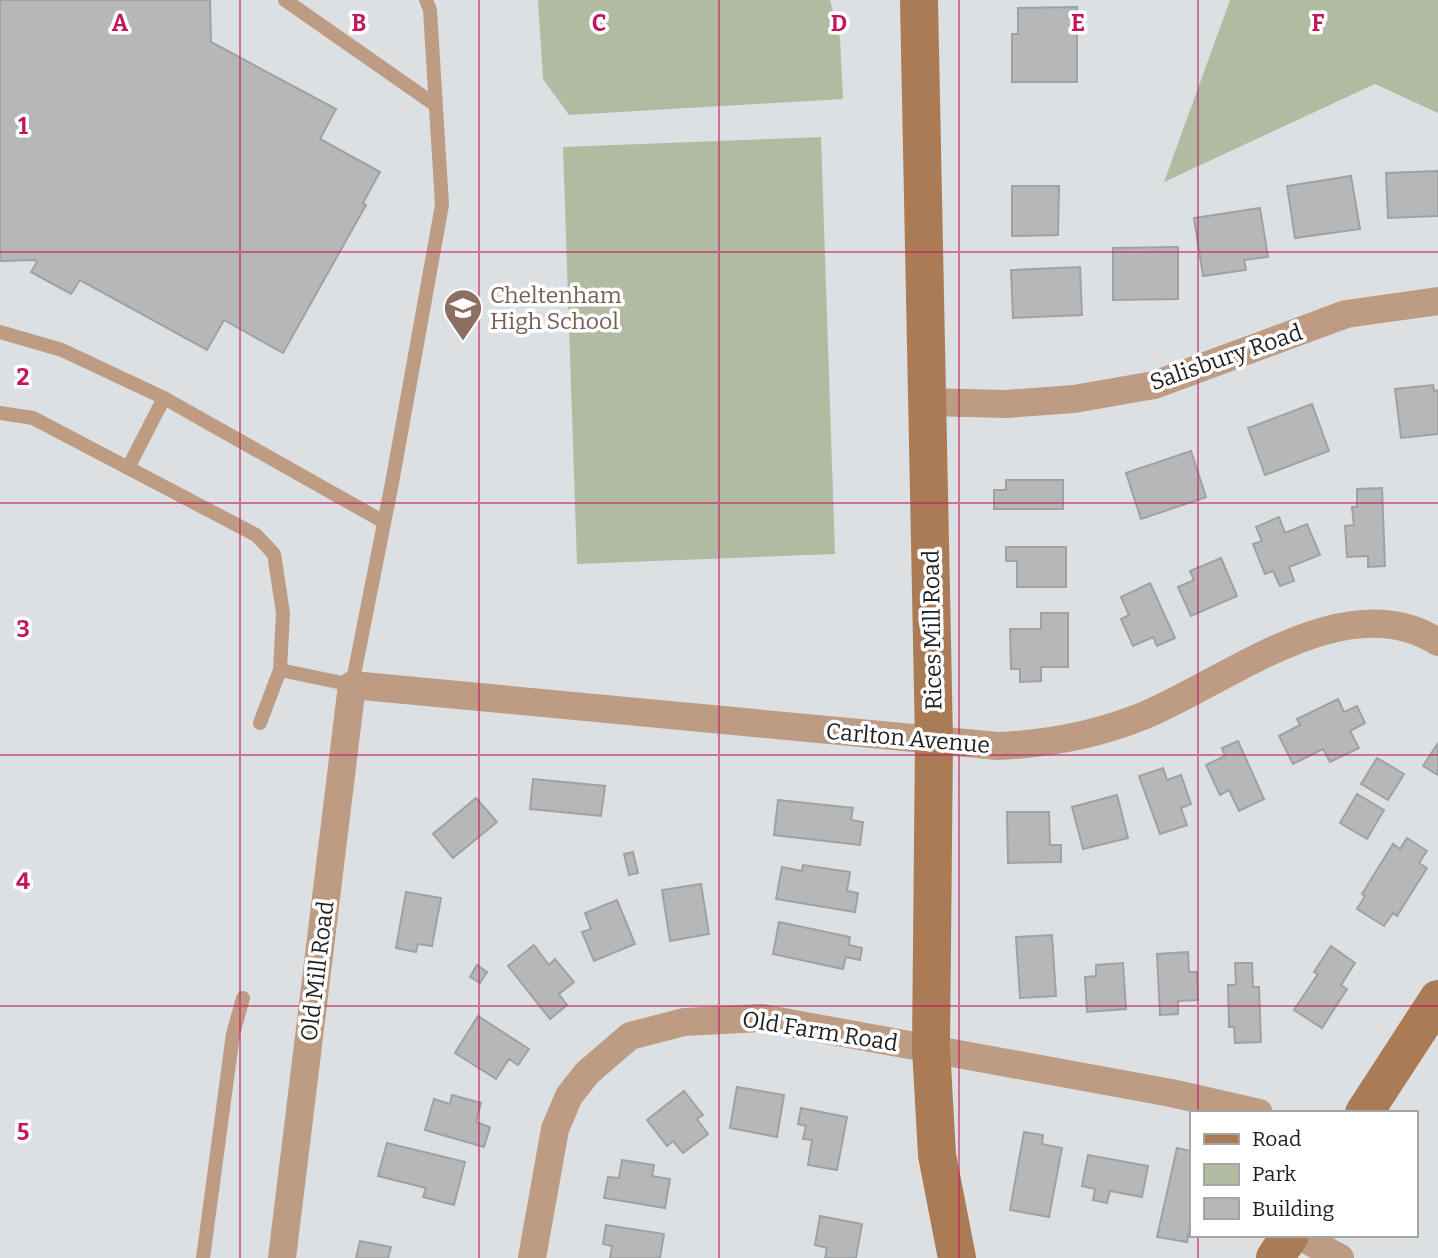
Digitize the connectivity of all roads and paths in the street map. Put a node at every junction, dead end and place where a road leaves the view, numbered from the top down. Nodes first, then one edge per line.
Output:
1 (285, 0) edge
2 (426, 0) edge
3 (919, 0) edge
4 (434, 104) junction
5 (1438, 301) edge
6 (0, 332) edge
7 (164, 398) junction
8 (928, 402) junction
9 (0, 413) edge
10 (128, 468) junction
11 (384, 522) junction
12 (1438, 642) edge
13 (280, 670) junction
14 (352, 685) junction
15 (260, 723) dead end
16 (934, 740) junction
17 (243, 998) dead end
18 (1438, 999) edge
19 (931, 1048) junction
20 (1249, 1111) edge
21 (1365, 1111) edge
22 (1289, 1237) edge
23 (1302, 1237) edge
24 (203, 1258) edge
25 (282, 1258) edge
26 (532, 1258) edge
27 (957, 1258) edge
28 (1275, 1258) edge
29 (1340, 1258) edge

1 - 4 lane
2 - 4 lane
3 - 8 street, Rices Mill Road
4 - 11 lane
5 - 8 street, Salisbury Road
6 - 7 lane
7 - 10 lane
7 - 11 lane
8 - 16 street, Rices Mill Road
9 - 10 lane
10 - 13 lane
11 - 14 lane
12 - 16 street, Carlton Avenue
13 - 14 lane
13 - 15 lane
14 - 16 street, Carlton Avenue
14 - 25 street, Old Mill Road
16 - 19 street, Rices Mill Road
17 - 24 lane
18 - 21 street
19 - 20 street, Old Farm Road
19 - 26 street, Old Farm Road
19 - 27 street, Rices Mill Road
22 - 28 street
23 - 29 street

